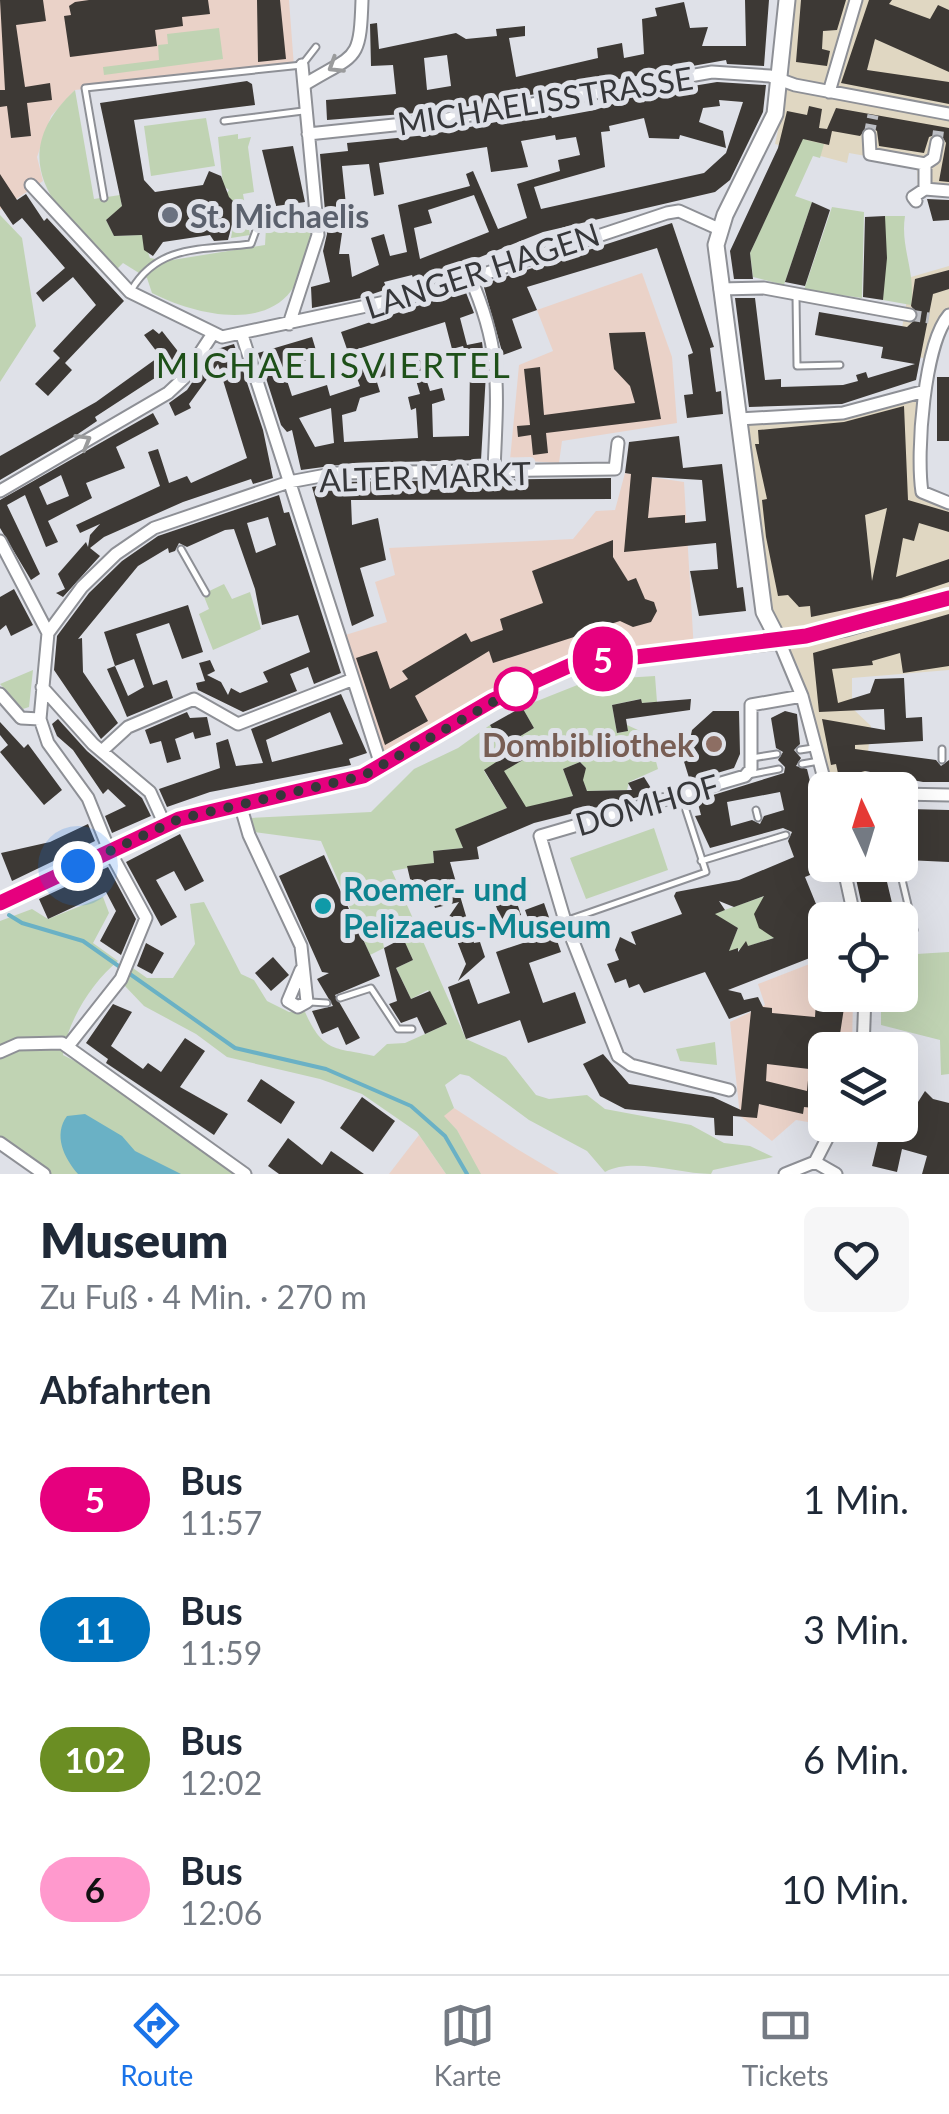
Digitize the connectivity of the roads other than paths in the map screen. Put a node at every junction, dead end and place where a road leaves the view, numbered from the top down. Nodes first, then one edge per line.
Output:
1 (362, 0) edge
2 (786, 0) edge
3 (856, 0) edge
4 (316, 48) dead end
5 (302, 65) junction
6 (781, 78) junction
7 (304, 85) junction
8 (830, 92) junction
9 (876, 101) junction
10 (306, 111) junction
11 (873, 115) tunnel mouth
12 (943, 118) edge
13 (224, 121) dead end
14 (308, 134) junction
15 (869, 135) dead end
16 (936, 142) tunnel mouth
17 (925, 164) junction
18 (32, 185) dead end
19 (925, 189) junction
20 (949, 190) edge
21 (104, 198) dead end
22 (916, 201) dead end
23 (318, 218) junction
24 (719, 229) junction
25 (470, 277) junction
26 (720, 290) junction
27 (130, 292) junction
28 (796, 296) junction
29 (908, 315) tunnel mouth
30 (929, 318) tunnel mouth
31 (947, 318) edge
32 (290, 324) junction
33 (212, 335) junction
34 (242, 335) junction
35 (840, 366) dead end
36 (925, 391) junction
37 (739, 420) junction
38 (618, 443) dead end
39 (494, 472) junction
40 (290, 482) junction
41 (0, 490) edge
42 (949, 503) edge
43 (0, 541) edge
44 (180, 549) dead end
45 (206, 593) dead end
46 (949, 598) edge
47 (48, 633) junction
48 (779, 641) junction
49 (351, 680) junction
50 (42, 687) junction
51 (0, 694) edge
52 (802, 696) junction
53 (40, 719) junction
54 (104, 749) junction
55 (942, 749) dead end
56 (800, 750) dead end
57 (777, 754) dead end
58 (818, 754) junction
59 (752, 758) junction
60 (942, 760) dead end
61 (802, 764) dead end
62 (382, 768) junction
63 (779, 768) dead end
64 (822, 772) edge
65 (745, 776) junction
66 (944, 790) edge
67 (918, 792) edge
68 (681, 795) junction
69 (240, 804) junction
70 (165, 825) junction
71 (761, 834) dead end
72 (786, 835) dead end
73 (763, 842) junction
74 (109, 850) junction
75 (701, 861) junction
76 (6, 901) edge
77 (566, 921) junction
78 (302, 970) junction
79 (340, 998) dead end
80 (307, 1002) junction
81 (327, 1003) dead end
82 (412, 1029) dead end
83 (68, 1046) junction
84 (0, 1052) edge
85 (730, 1090) dead end
86 (825, 1142) edge
87 (0, 1144) edge
88 (814, 1162) junction
89 (44, 1174) edge
90 (245, 1174) edge
91 (785, 1174) edge
92 (836, 1174) edge

1 -> 7 street
2 - 6 street
3 - 8 street
4 - 5 lane
5 - 7 street
5 - 21 lane
6 - 8 street, MICHAELISSTRASSE
6 - 14 street, MICHAELISSTRASSE
6 - 24 street
7 - 10 street
8 - 9 street, MICHAELISSTRASSE
9 - 11 street
9 - 12 street, MICHAELISSTRASSE
10 - 13 lane
10 - 14 street
14 - 23 street
15 - 17 street
16 - 17 street
17 - 19 street
18 - 27 street
19 - 20 street
19 - 22 street
23 - 27 lane
23 - 32 street
24 - 25 street, LANGER HAGEN
24 - 26 street
25 - 32 street, LANGER HAGEN
25 - 39 street
26 - 28 street
26 - 37 street
27 - 33 street
28 - 29 street
28 - 35 lane
30 - 31 street
31 - 36 street
32 - 34 street, LANGER HAGEN
33 - 34 street, LANGER HAGEN
41 -> 33 street
34 - 40 street
36 - 37 street
36 - 42 street
37 - 48 street
38 - 39 street, ALTER MARKT
39 - 40 street, ALTER MARKT
40 - 47 street, ALTER MARKT
40 - 49 street
43 - 47 street
44 - 45 lane
46 - 48 street
47 - 50 street
48 - 52 street
48 - 62 street
49 - 54 street
49 - 62 street
50 - 53 street
50 - 54 street
51 - 53 street
52 - 58 street
52 - 59 street, DOMHOF
53 - 74 street
54 - 70 street
55 - 60 lane
56 - 58 lane
57 - 59 lane, DOMHOF
58 - 61 lane
58 - 64 street
59 - 65 street, DOMHOF
62 - 69 street
63 - 65 lane, DOMHOF
65 - 68 street, DOMHOF
66 - 67 street
68 - 75 lane
68 - 77 street, DOMHOF
69 - 70 street
69 - 78 street
70 - 74 street
71 - 73 lane
72 - 73 lane
73 - 75 lane
74 - 76 street
74 - 83 street
75 - 77 lane
77 - 85 street, DOMHOF
78 - 80 street
78 - 80 street
79 - 82 lane
80 - 81 lane
83 - 84 street
83 - 90 street
86 - 88 street
87 - 89 street
88 - 91 street
88 - 92 street

